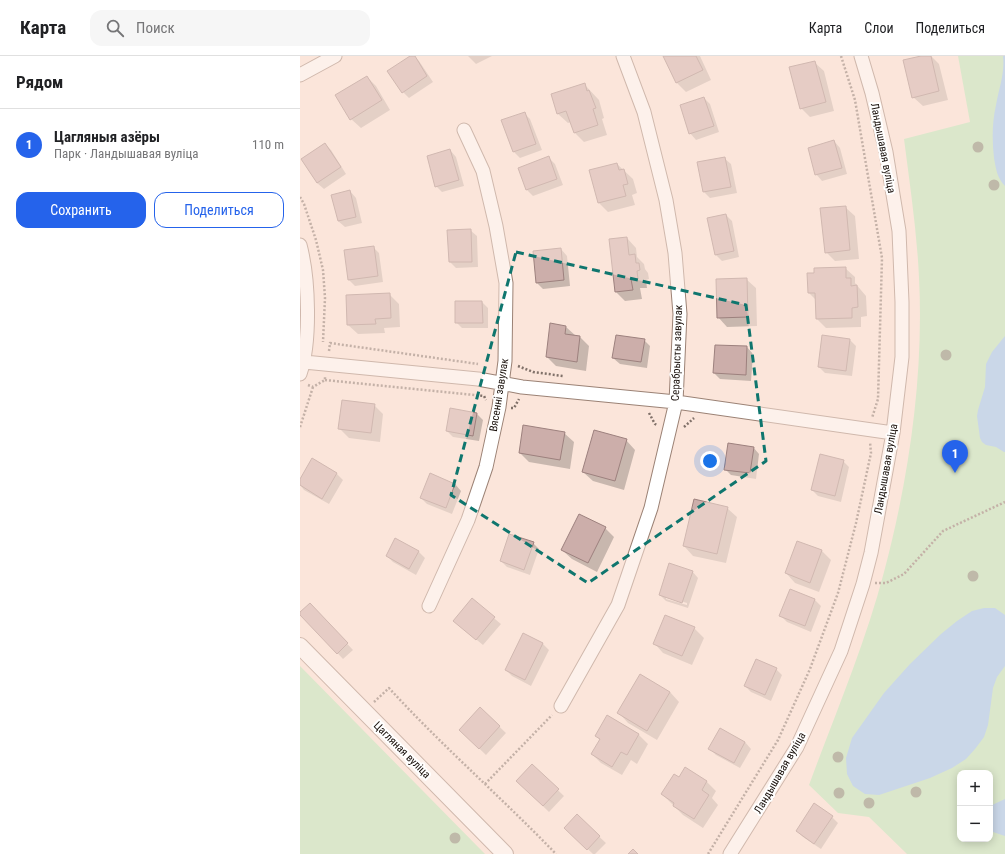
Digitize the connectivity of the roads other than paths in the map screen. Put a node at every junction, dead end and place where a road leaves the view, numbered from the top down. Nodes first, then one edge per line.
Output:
1 (335, 56) edge
2 (623, 56) edge
3 (861, 56) edge
4 (300, 75) edge
5 (464, 130) dead end
6 (300, 245) edge
7 (302, 368) edge
8 (503, 384) junction
9 (676, 402) junction
10 (893, 434) junction
11 (428, 606) dead end
12 (300, 646) edge
13 (561, 706) road end
14 (505, 854) edge
15 (730, 854) edge

1 - 4 street
2 - 9 street, Серабрысты завулак
3 - 10 street, Ландышавая вуліца
5 - 8 street, Вясенні завулак
6 - 7 street
7 - 8 street
8 - 9 street
8 - 11 street, Вясенні завулак
9 - 10 street
9 - 13 street, Серабрысты завулак
10 - 15 street, Ландышавая вуліца
12 - 14 street, Цагляная вуліца

